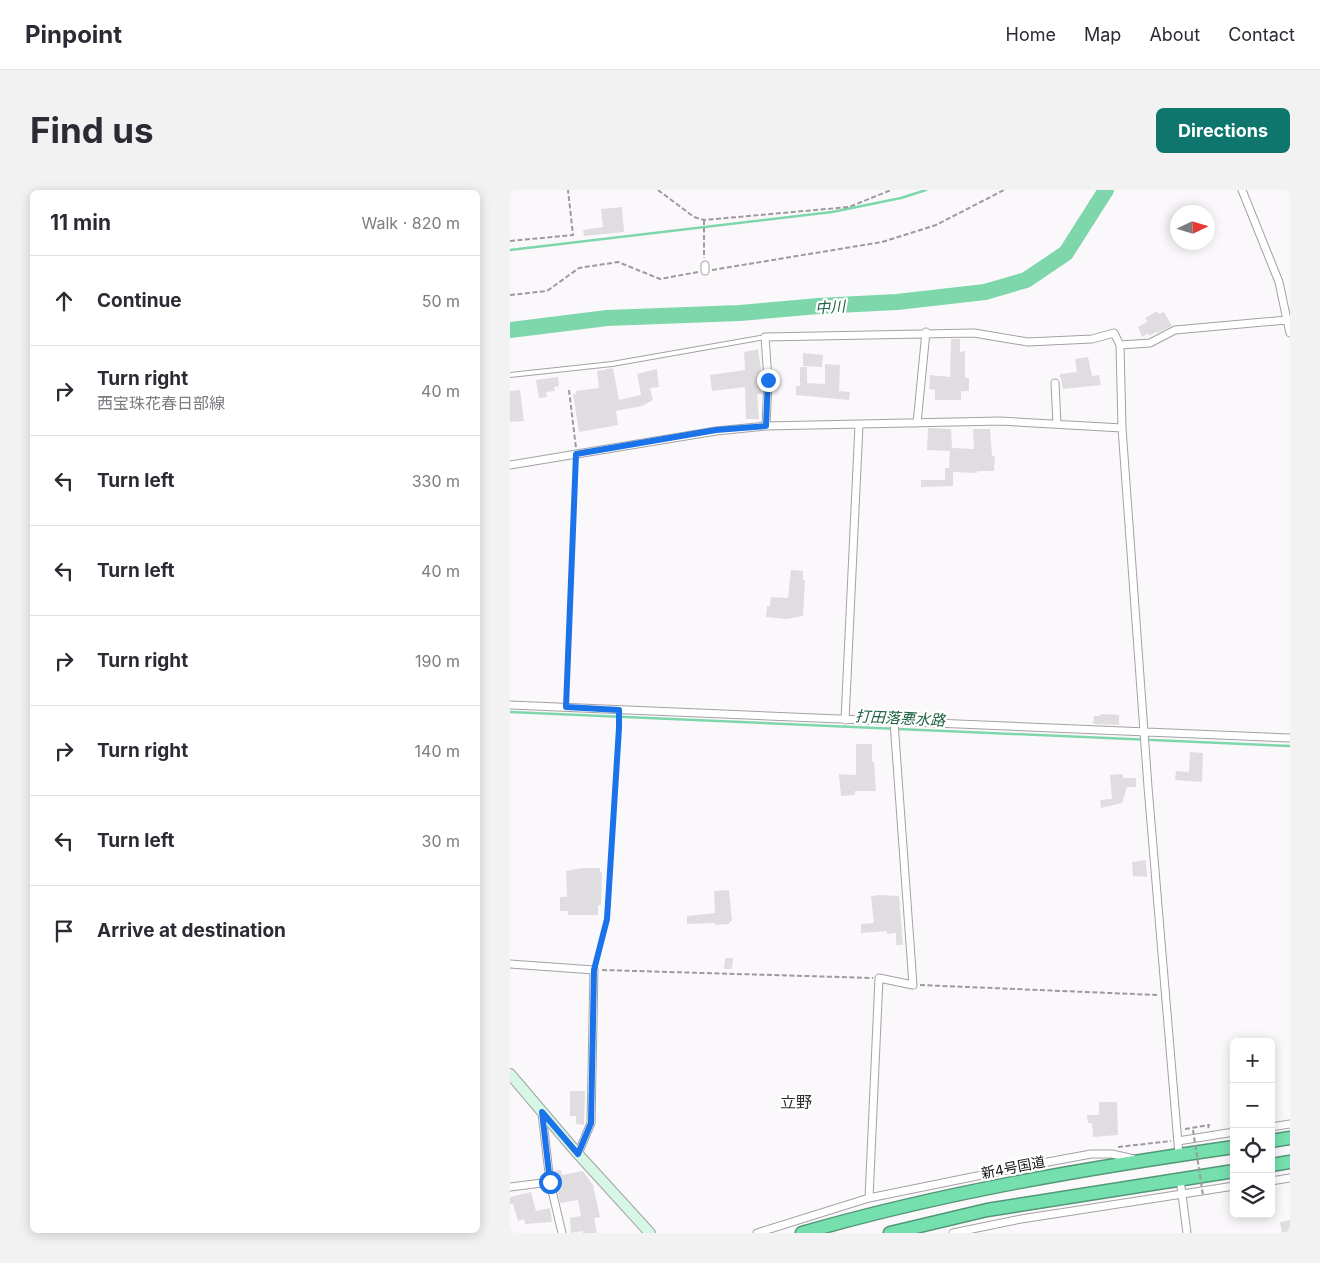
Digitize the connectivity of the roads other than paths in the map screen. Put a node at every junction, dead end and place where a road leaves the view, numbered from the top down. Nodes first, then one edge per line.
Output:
1 (1242, 190) edge
2 (1287, 320) junction
3 (926, 332) junction
4 (1290, 333) edge
5 (765, 337) junction
6 (1120, 346) junction
7 (510, 375) edge
8 (1055, 383) dead end
9 (916, 423) junction
10 (1057, 424) junction
11 (860, 425) junction
12 (766, 426) junction
13 (1122, 428) junction
14 (510, 465) edge
15 (510, 704) edge
16 (846, 720) junction
17 (894, 722) junction
18 (1144, 732) junction
19 (1290, 738) edge
20 (510, 964) edge
21 (510, 1074) edge
22 (542, 1112) junction
23 (1290, 1124) edge
24 (1275, 1126) edge
25 (1230, 1133) edge
26 (1290, 1138) edge
27 (1275, 1140) edge
28 (1178, 1141) junction
29 (1230, 1148) edge
30 (578, 1154) junction
31 (1179, 1155) junction
32 (1143, 1160) junction
33 (1290, 1162) edge
34 (1275, 1164) edge
35 (1230, 1172) edge
36 (1290, 1178) edge
37 (1180, 1179) junction
38 (1275, 1180) edge
39 (550, 1182) junction
40 (510, 1187) edge
41 (1230, 1187) edge
42 (1182, 1194) junction
43 (869, 1198) junction
44 (562, 1233) edge
45 (650, 1233) edge
46 (757, 1233) edge
47 (802, 1233) edge
48 (890, 1233) edge
49 (953, 1233) edge
50 (1187, 1233) edge

1 - 2 street
2 - 4 street
2 - 6 street
3 - 5 street
3 - 6 street
3 - 9 street
5 - 7 lane
5 - 12 street
6 - 13 street
8 - 10 street
9 - 10 street
9 - 11 street
10 - 13 street
11 - 12 street
11 - 16 street
12 - 14 street
13 - 18 street
15 - 16 street
16 - 17 street
17 - 18 street
17 - 43 street
18 - 19 street
18 - 28 street
20 - 30 street
21 - 22 main road
22 - 30 main road
22 - 39 street
23 - 24 street
25 - 28 street
26 - 27 highway
28 - 31 street
29 - 31 highway, 新4号国道
30 - 45 main road
31 - 32 highway, 新4号国道
32 - 43 street
32 - 47 highway, 新4号国道
33 - 34 highway
35 - 37 highway
36 - 38 street
37 - 42 street
37 - 48 highway
39 - 40 street
39 - 44 street
41 - 42 street
42 - 49 street
42 - 50 street
43 - 46 street

